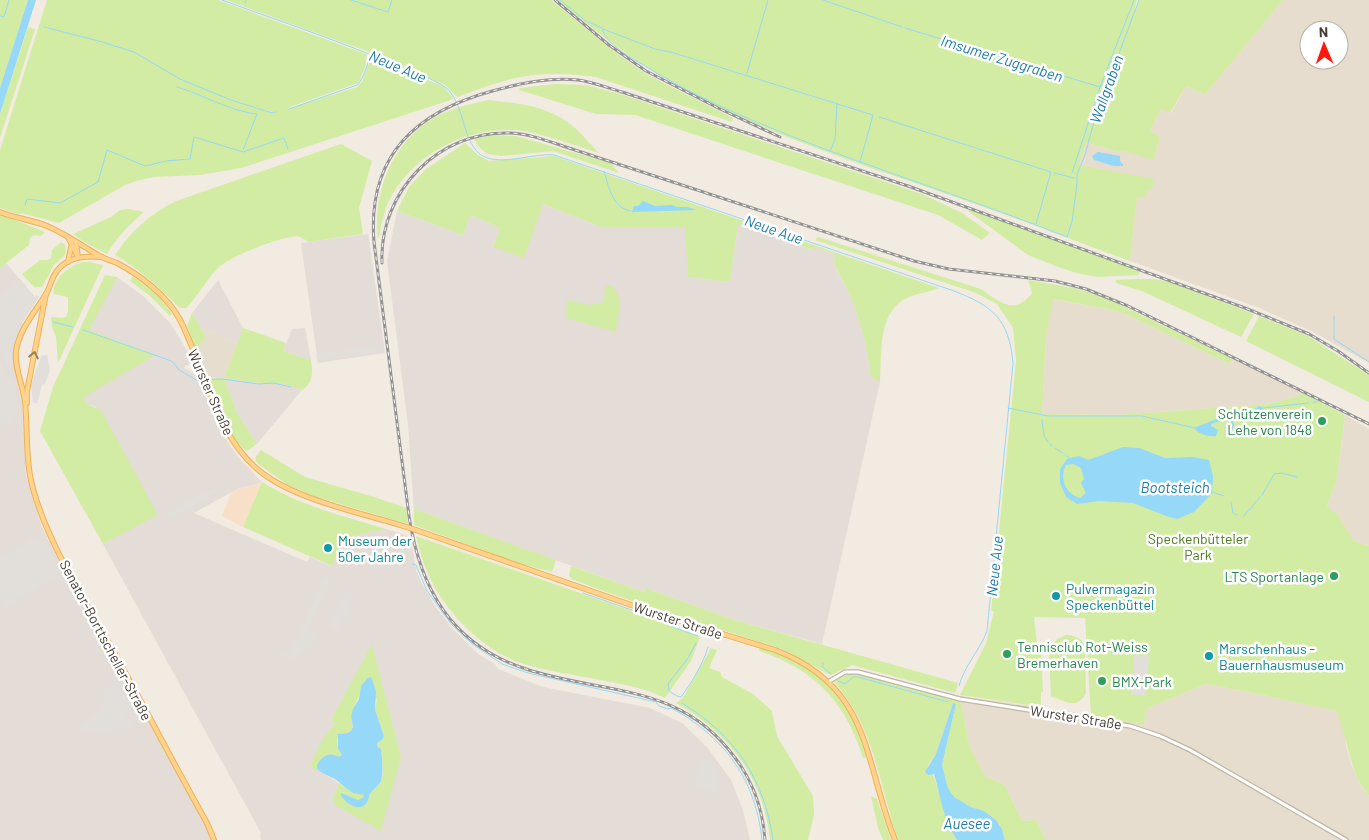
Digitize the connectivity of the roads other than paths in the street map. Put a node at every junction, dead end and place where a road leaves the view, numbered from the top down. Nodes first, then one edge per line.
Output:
1 (0, 212) edge
2 (68, 237) junction
3 (75, 241) junction
4 (71, 246) junction
5 (78, 257) junction
6 (102, 257) junction
7 (68, 262) junction
8 (46, 294) junction
9 (26, 430) junction
10 (828, 682) junction
11 (214, 840) edge
12 (895, 840) edge
13 (1346, 840) edge

1 - 2 main road, Wurster Straße
2 - 3 main road, Wurster Straße
2 - 4 main road
3 - 5 main road
3 - 6 main road, Wurster Straße
4 - 5 main road
4 - 7 main road
5 - 6 main road, Wurster Straße
5 - 7 main road, Senator-Borttscheller-Straße
6 - 10 main road, Wurster Straße, bridge
7 - 8 main road, Senator-Borttscheller-Straße
9 -> 8 main road, Senator-Borttscheller-Straße
8 - 9 main road, Senator-Borttscheller-Straße
9 - 11 main road, Senator-Borttscheller-Straße
10 - 12 main road
10 - 13 street, Wurster Straße

